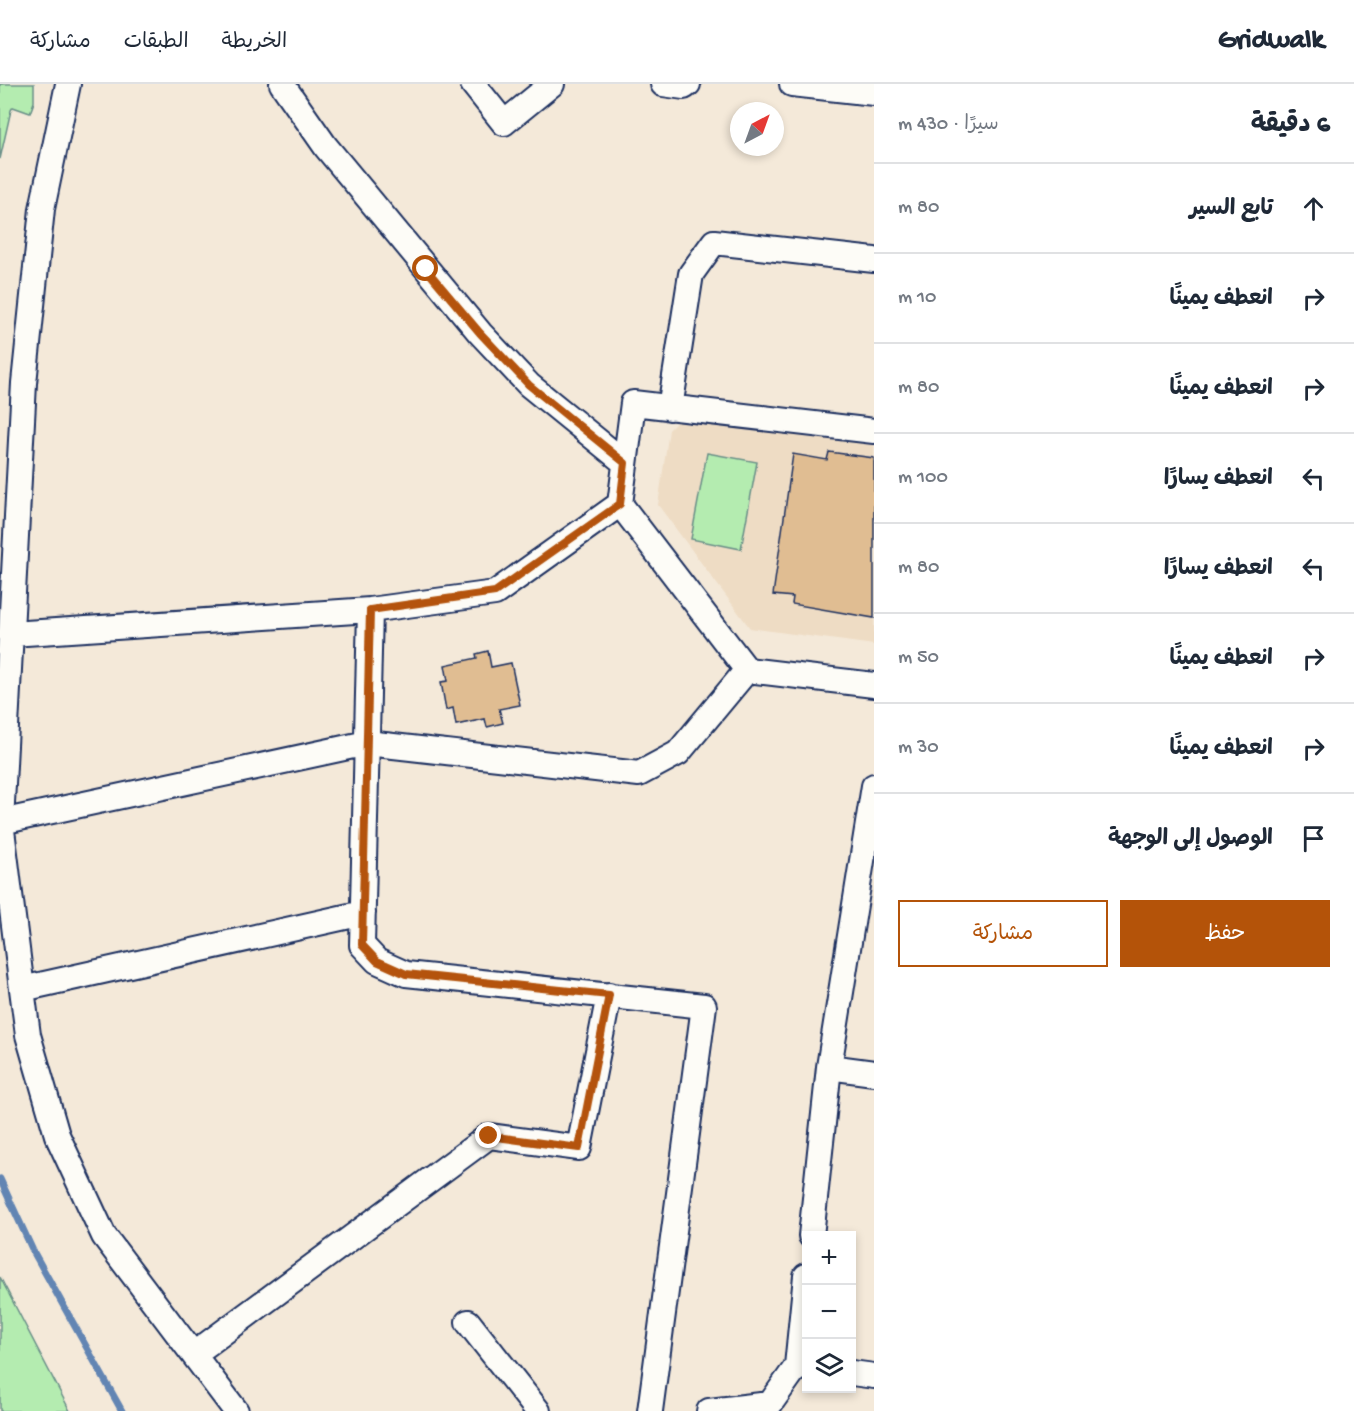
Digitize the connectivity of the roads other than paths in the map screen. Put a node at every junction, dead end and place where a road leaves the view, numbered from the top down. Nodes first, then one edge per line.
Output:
1 (68, 84) edge
2 (282, 84) edge
3 (473, 84) edge
4 (552, 84) edge
5 (663, 84) edge
6 (688, 84) edge
7 (792, 84) edge
8 (874, 93) edge
9 (874, 260) edge
10 (670, 408) junction
11 (874, 430) edge
12 (625, 463) junction
13 (620, 504) junction
14 (370, 610) junction
15 (11, 634) junction
16 (747, 670) junction
17 (874, 685) edge
18 (367, 743) junction
19 (874, 786) edge
20 (1, 822) edge
21 (363, 913) junction
22 (22, 989) junction
23 (609, 995) junction
24 (829, 1067) junction
25 (874, 1073) edge
26 (812, 1231) edge
27 (807, 1285) edge
28 (468, 1322) dead end
29 (804, 1339) edge
30 (194, 1354) junction
31 (802, 1367) edge
32 (856, 1374) edge
33 (874, 1376) edge
34 (236, 1411) edge
35 (538, 1411) edge
36 (650, 1411) edge
37 (709, 1411) edge

1 - 15 street
2 - 12 street
3 - 4 street
5 - 6 street
7 - 8 street
9 - 10 street
10 - 11 street
10 - 12 street
12 - 13 street
13 - 14 street
13 - 16 street
14 - 15 street
14 - 18 street
15 - 20 street
16 - 17 street
16 - 18 street
18 - 20 street
18 - 21 street
19 - 24 street
20 - 22 street
21 - 22 street
21 - 23 street
22 - 30 street
23 - 30 street
23 - 36 street
24 - 25 street
24 - 26 street
27 - 29 street
28 - 35 street
30 - 34 street
31 - 37 street
32 - 33 street

